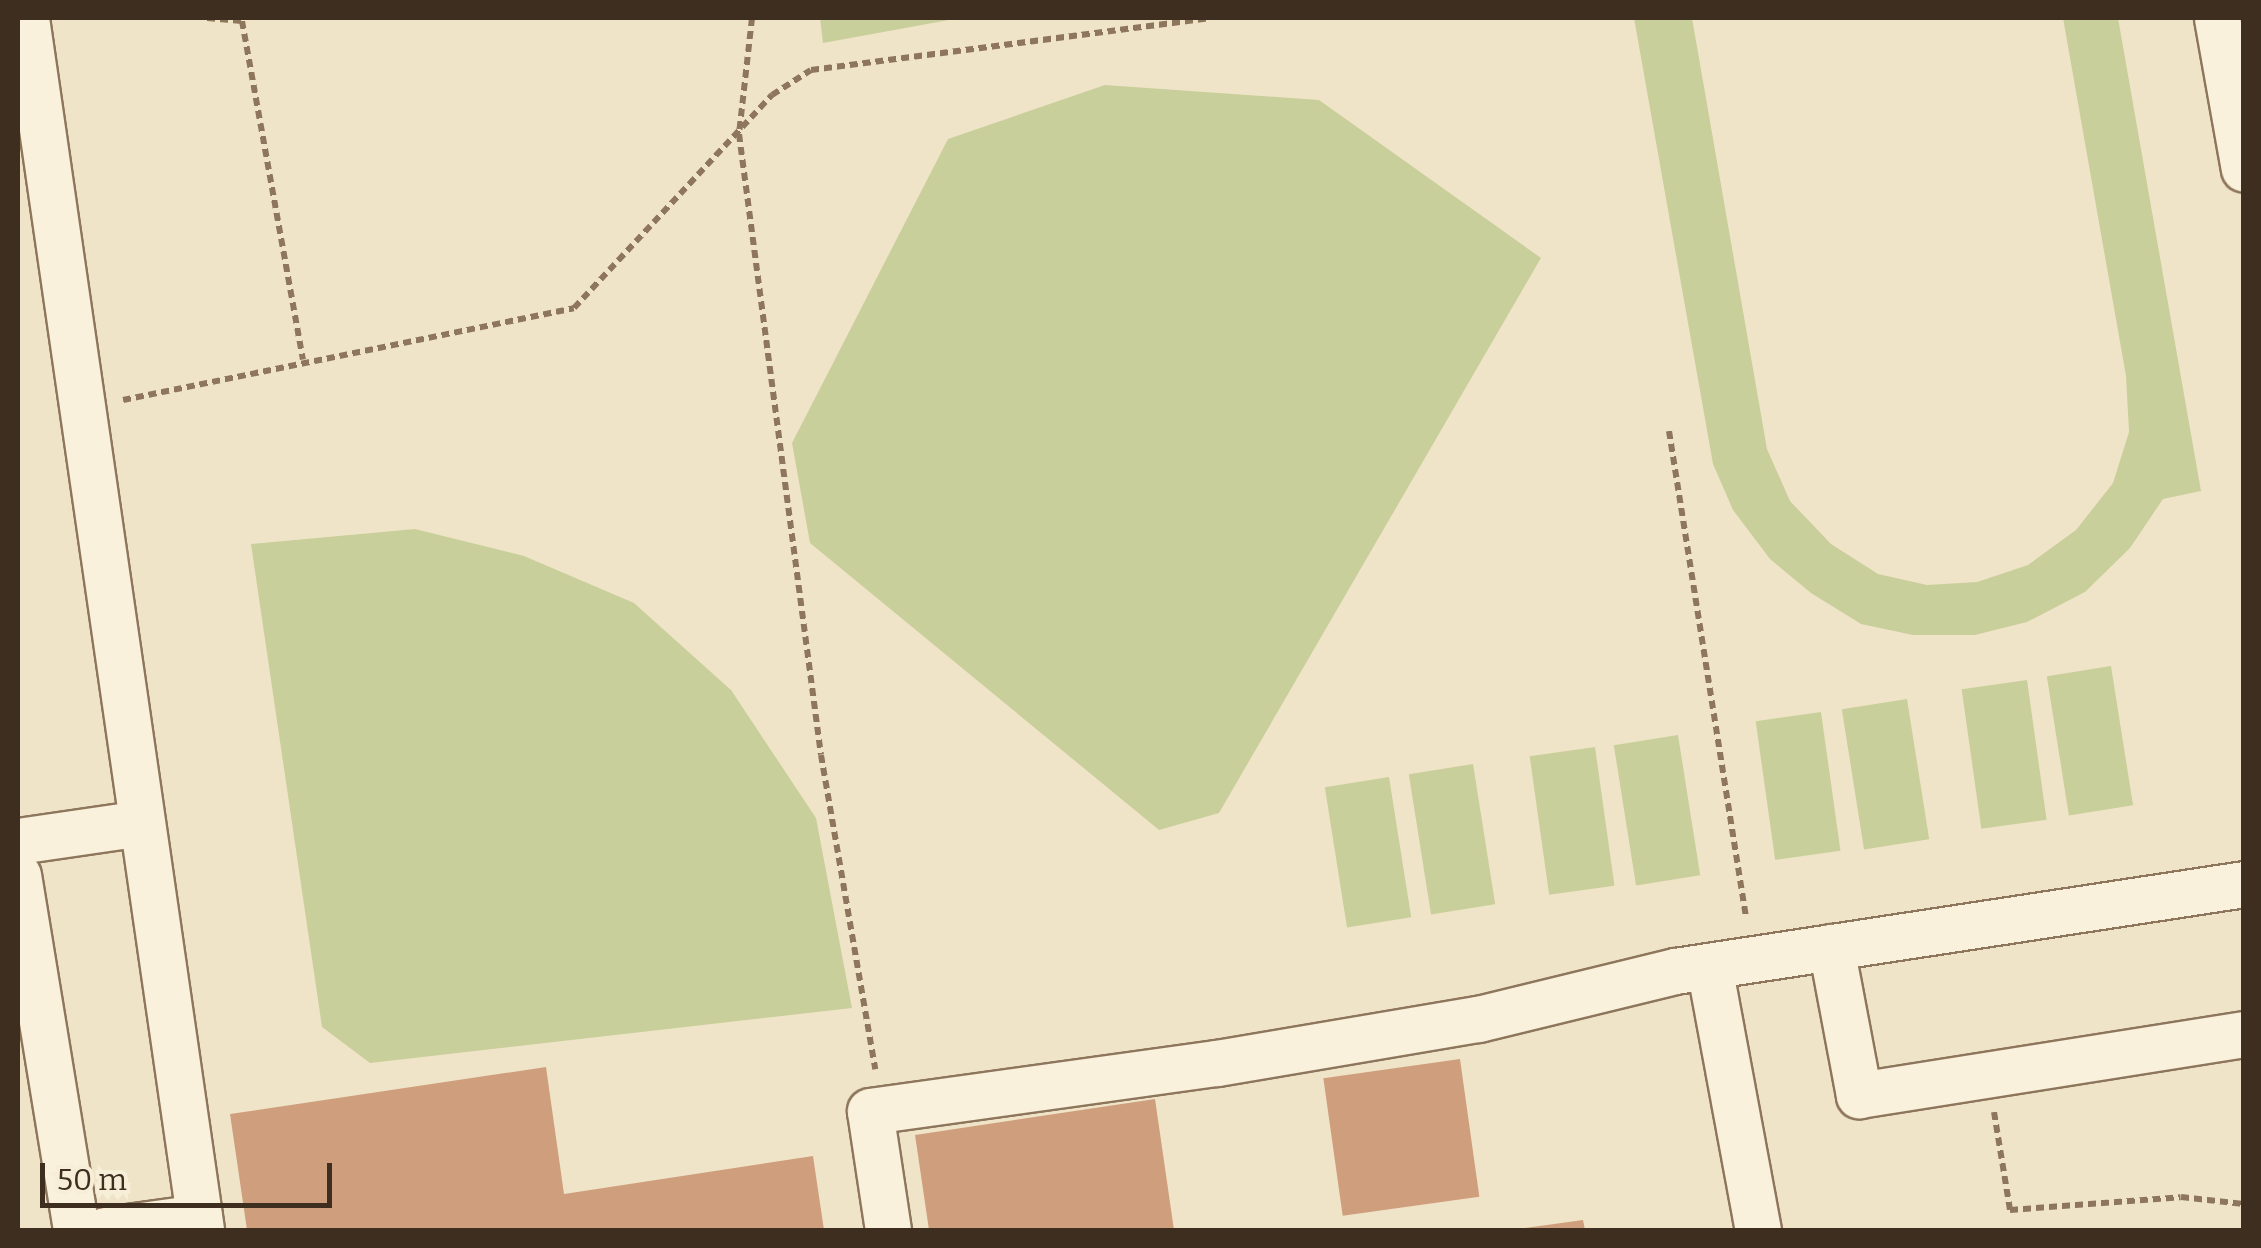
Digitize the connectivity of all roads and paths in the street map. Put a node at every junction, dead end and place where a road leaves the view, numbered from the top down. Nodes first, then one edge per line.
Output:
1 (26, 18) edge
2 (207, 18) edge
3 (752, 18) edge
4 (1211, 18) edge
5 (2217, 18) edge
6 (739, 134) junction
7 (2244, 169) edge
8 (34, 190) edge
9 (303, 360) junction
10 (82, 408) junction
11 (1670, 431) dead end
12 (142, 823) junction
13 (18, 842) edge
14 (18, 875) edge
15 (2244, 884) edge
16 (23, 939) edge
17 (1831, 947) junction
18 (1730, 963) junction
19 (2244, 1034) edge
20 (1988, 1074) junction
21 (882, 1109) junction
22 (2244, 1204) edge
23 (200, 1224) edge
24 (76, 1230) edge
25 (104, 1230) edge
26 (888, 1230) edge
27 (1758, 1230) edge

1 - 8 street
2 - 9 path
3 - 6 path
4 - 6 path
5 - 7 street
6 - 9 path
6 - 21 path
8 - 10 street
9 - 10 path
10 - 12 street
11 - 18 path
12 - 13 street
12 - 23 street
14 - 16 street
15 - 17 street
16 - 24 street
17 - 18 street
17 - 20 street
18 - 21 street
18 - 27 street
19 - 20 street
20 - 22 path
21 - 26 street
23 - 25 street

